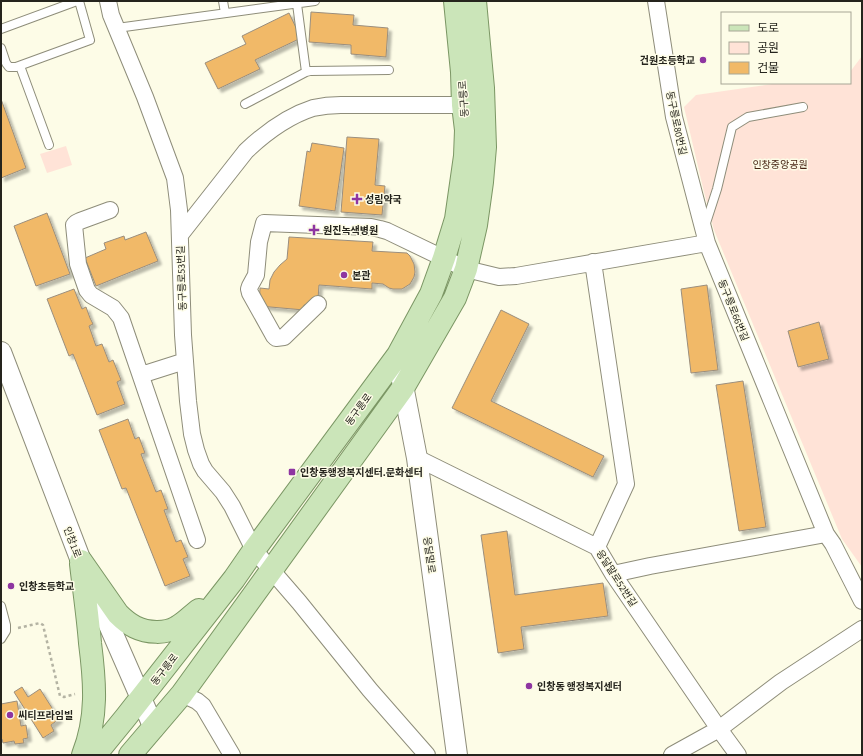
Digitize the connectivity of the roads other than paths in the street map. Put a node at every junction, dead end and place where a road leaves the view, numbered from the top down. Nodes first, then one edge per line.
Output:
1 (78, 1) edge
2 (108, 1) edge
3 (223, 1) edge
4 (315, 1) edge
5 (455, 1) edge
6 (475, 1) edge
7 (656, 1) edge
8 (297, 4) junction
9 (225, 13) junction
10 (117, 28) junction
11 (1, 29) edge
12 (1, 48) edge
13 (20, 66) junction
14 (388, 70) dead end
15 (306, 72) junction
16 (245, 104) dead end
17 (463, 105) junction
18 (803, 107) dead end
19 (49, 145) dead end
20 (110, 210) dead end
21 (180, 235) junction
22 (705, 237) junction
23 (444, 258) junction
24 (593, 262) junction
25 (466, 269) junction
26 (318, 304) dead end
27 (1, 352) edge
28 (398, 355) junction
29 (185, 361) junction
30 (141, 375) junction
31 (403, 388) junction
32 (417, 458) junction
33 (826, 534) junction
34 (197, 540) dead end
35 (597, 547) junction
36 (254, 550) junction
37 (81, 561) junction
38 (271, 570) junction
39 (613, 574) junction
40 (234, 579) junction
41 (862, 600) edge
42 (1, 606) edge
43 (862, 628) edge
44 (1, 639) edge
45 (182, 694) junction
46 (140, 699) junction
47 (154, 728) junction
48 (719, 729) junction
49 (83, 755) edge
50 (95, 755) edge
51 (130, 755) edge
52 (232, 755) edge
53 (427, 755) edge
54 (457, 755) edge
55 (672, 755) edge
56 (738, 755) edge

1 - 11 lane
1 - 13 lane
2 - 10 street, 동구릉로53번길
3 - 9 lane
4 - 8 lane
5 - 17 main road, 동구릉로
6 - 25 main road, 동구릉로
7 - 22 street, 동구릉로80번길
8 - 9 lane
8 - 15 lane
9 - 10 lane
10 - 21 street, 동구릉로53번길
12 - 13 lane
13 - 19 lane
14 - 15 lane
15 - 16 lane
17 - 21 street
17 - 23 main road, 동구릉로
18 - 22 lane
20 - 30 street
21 - 29 street, 동구릉로53번길
22 - 24 street
22 - 33 street, 동구릉로66번길
23 - 25 street
23 - 26 street
23 - 28 main road, 동구릉로
24 - 25 street
24 - 35 street
25 - 31 main road, 동구릉로
27 - 37 street, 인창1로
28 - 31 street, 응달말로
28 - 36 main road, 동구릉로
29 - 30 street
29 - 36 street, 동구릉로53번길
30 - 34 street
31 - 32 street, 응달말로
31 - 38 main road, 동구릉로
32 - 35 street, 응달말로52번길
32 - 54 street, 응달말로
33 - 39 street
33 - 41 street, 동구릉로66번길
35 - 39 street, 응달말로52번길
36 - 38 street, 동구릉로53번길
36 - 40 main road, 동구릉로
37 - 40 main road
37 - 46 street, 인창1로
37 - 49 main road
38 - 45 main road, 동구릉로
38 - 53 street, 동구릉로53번길
39 - 48 street, 응달말로52번길
40 - 46 main road, 동구릉로
42 - 44 lane
43 - 48 street
45 - 47 main road, 동구릉로
45 - 52 street
46 - 47 street, 인창1로
46 - 50 main road, 동구릉로
47 - 51 main road, 동구릉로
48 - 55 street
48 - 56 street, 응달말로52번길

